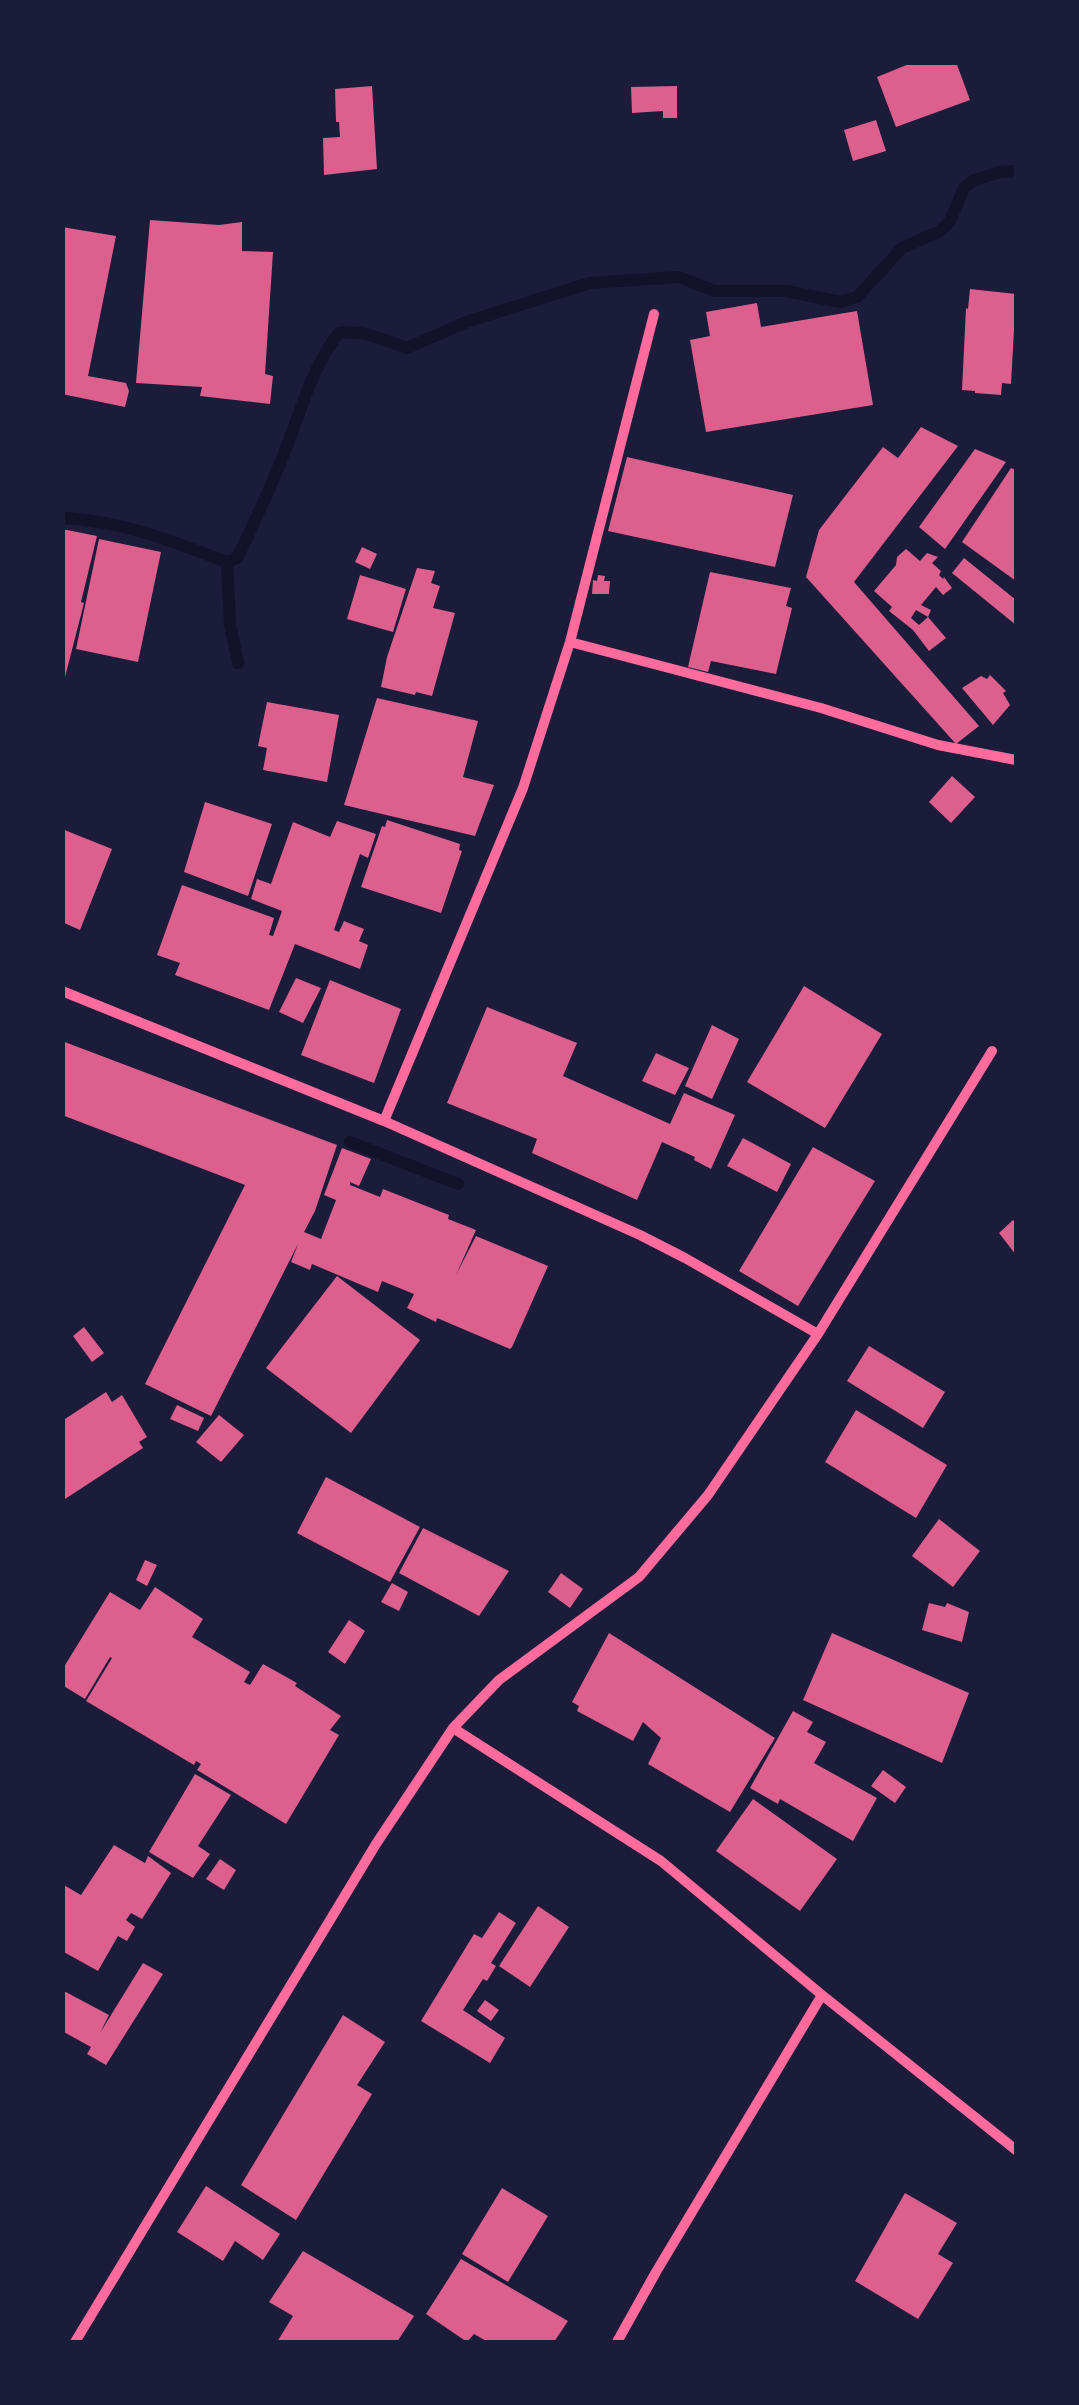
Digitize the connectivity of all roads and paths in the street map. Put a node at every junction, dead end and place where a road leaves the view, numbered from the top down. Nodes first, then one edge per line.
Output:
1 (654, 314) dead end
2 (570, 642) junction
3 (1016, 760) edge
4 (62, 991) edge
5 (992, 1050) dead end
6 (384, 1121) junction
7 (818, 1334) junction
8 (453, 1728) junction
9 (822, 1995) junction
10 (1016, 2150) edge
11 (75, 2342) edge
12 (617, 2342) edge

1 - 2 street
2 - 3 street
2 - 6 street
4 - 6 street
5 - 7 street
6 - 7 street
7 - 8 street
8 - 9 street
8 - 11 street
9 - 10 street
9 - 12 street

